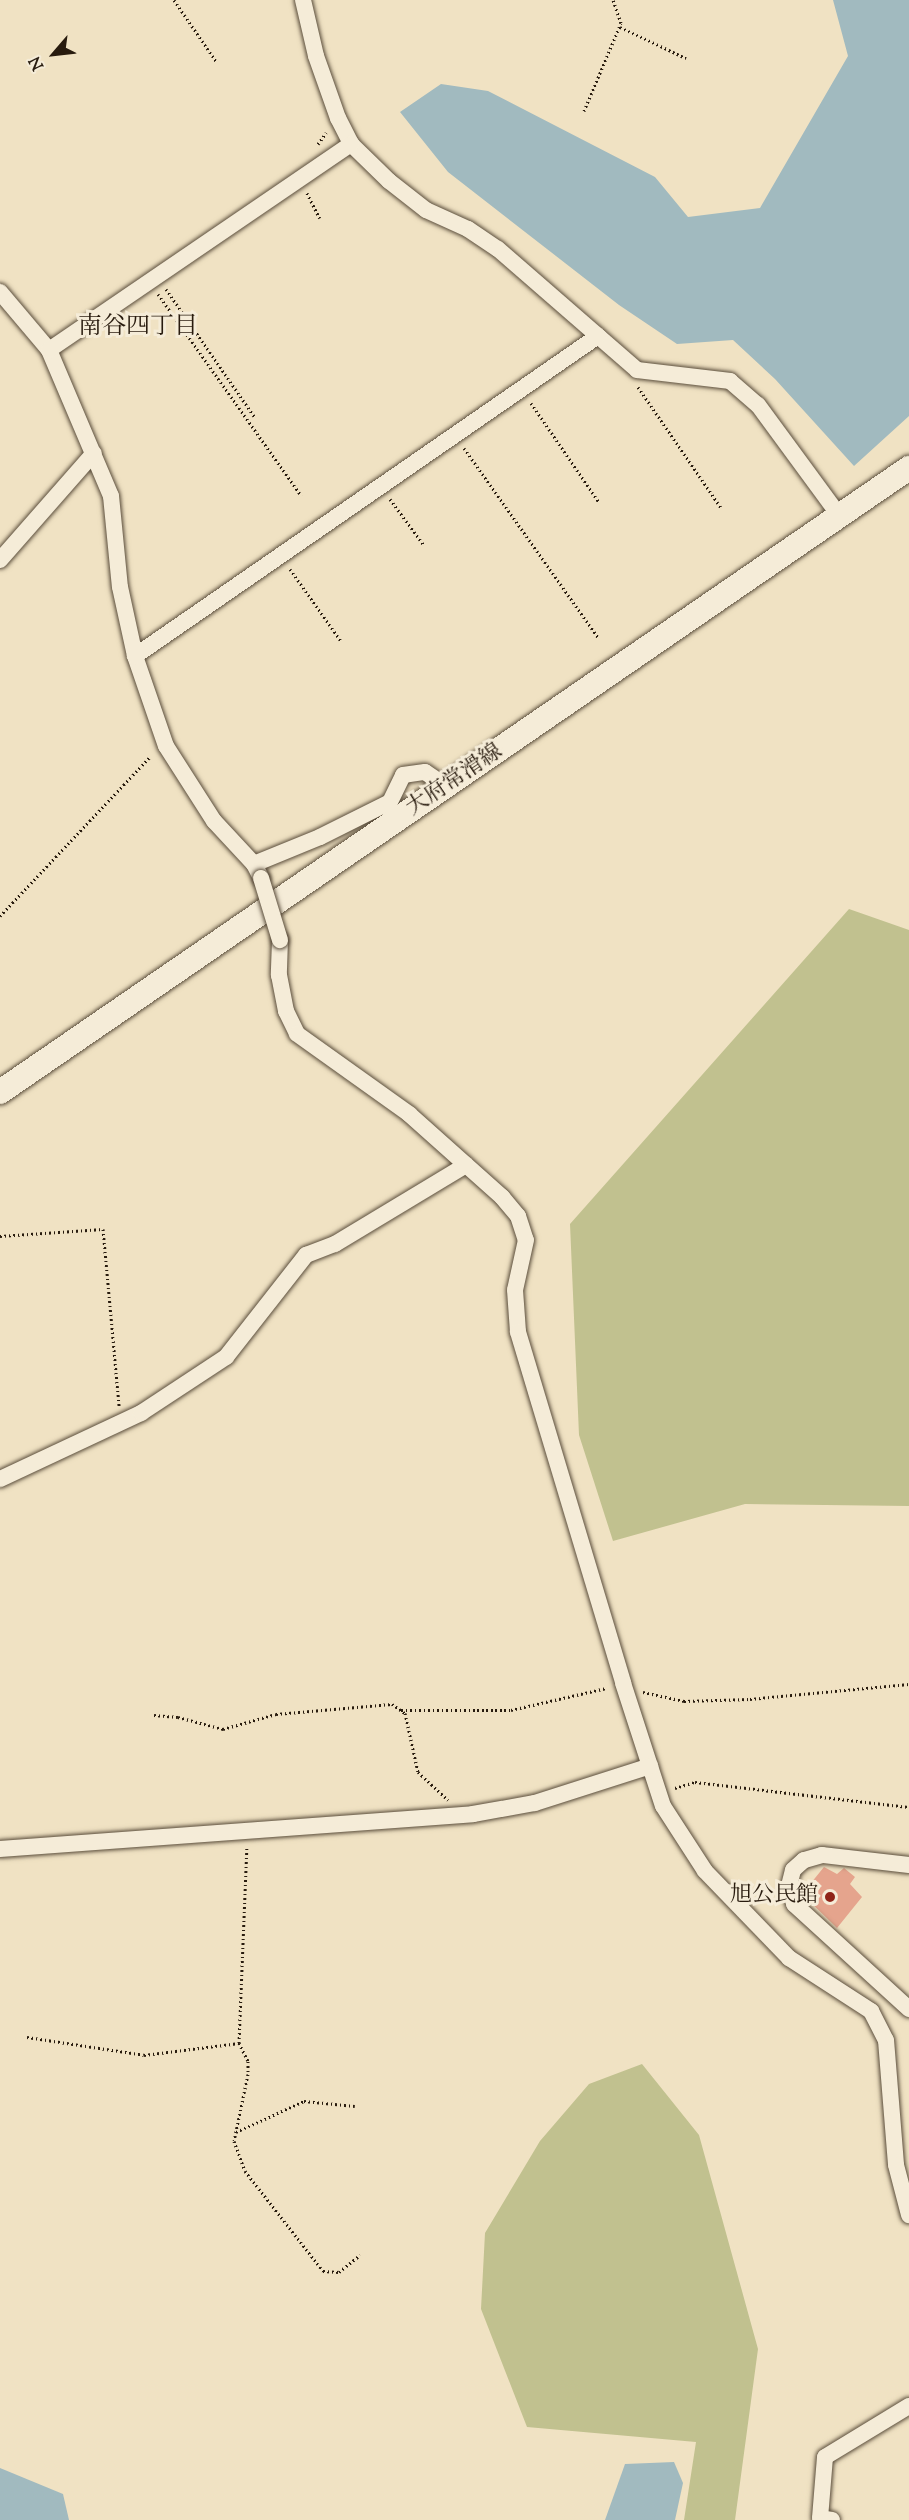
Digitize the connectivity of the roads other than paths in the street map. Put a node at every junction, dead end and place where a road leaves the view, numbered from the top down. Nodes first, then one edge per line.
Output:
1 (303, 0) edge
2 (351, 144) junction
3 (1, 294) edge
4 (598, 336) junction
5 (49, 350) junction
6 (94, 453) junction
7 (909, 468) edge
8 (841, 518) junction
9 (0, 560) edge
10 (135, 656) junction
11 (447, 787) junction
12 (257, 871) junction
13 (0, 1092) edge
14 (466, 1164) junction
15 (0, 1479) edge
16 (650, 1766) junction
17 (0, 1849) edge
18 (909, 1865) edge
19 (909, 2009) edge
20 (902, 2133) edge
21 (909, 2216) edge
22 (909, 2406) edge
23 (831, 2520) edge

1 - 2 street
2 - 4 street
2 - 5 street
3 - 5 street
4 - 8 street
4 - 10 street
5 - 6 street
6 - 9 street
6 - 10 street
7 - 8 main road, 大府常滑線
8 - 11 main road, 大府常滑線
10 - 12 street
11 - 12 street
11 - 13 main road, 大府常滑線
12 - 14 street, bridge
14 - 15 street
14 - 16 street
16 - 17 street
16 - 20 street
18 - 19 street
20 - 21 street
22 - 23 street

